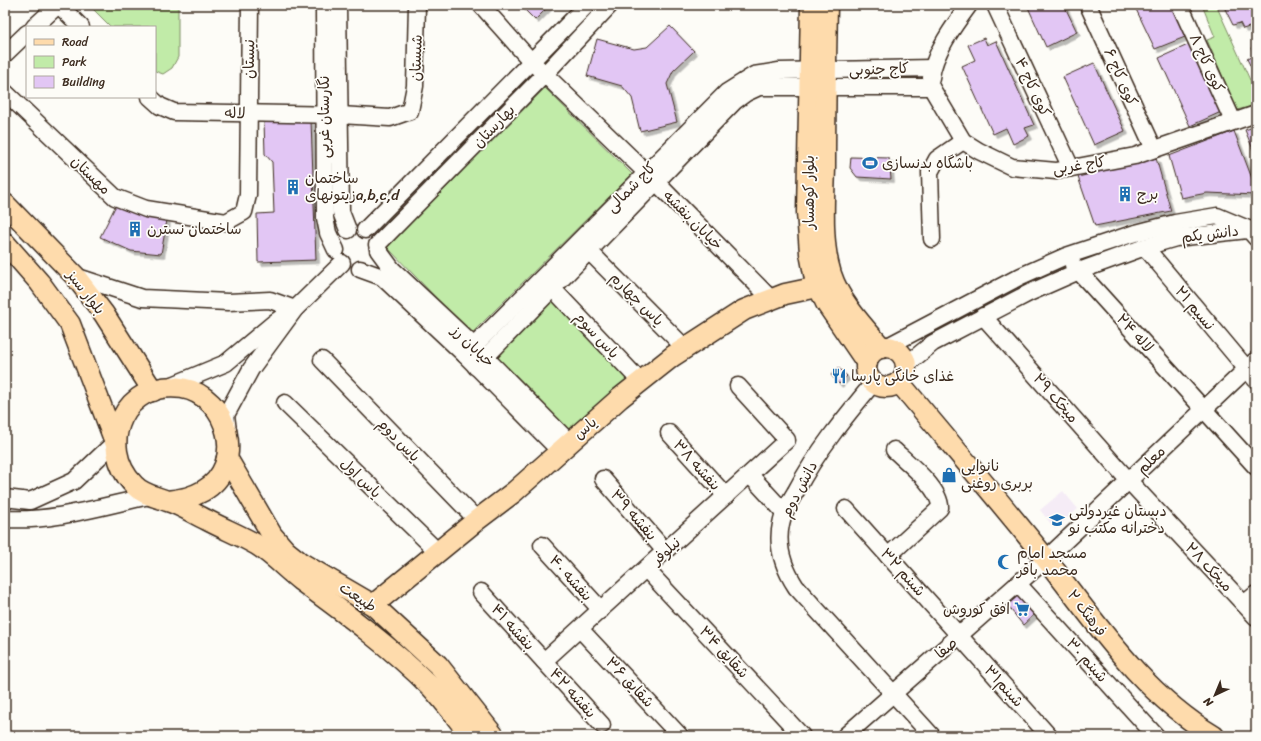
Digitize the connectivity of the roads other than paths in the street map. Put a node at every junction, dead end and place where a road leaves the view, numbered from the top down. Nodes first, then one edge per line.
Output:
1 (58, 5) edge
2 (250, 5) edge
3 (324, 5) edge
4 (338, 5) edge
5 (417, 5) edge
6 (481, 5) edge
7 (587, 5) edge
8 (610, 5) edge
9 (811, 5) edge
10 (827, 5) edge
11 (969, 5) edge
12 (995, 5) edge
13 (1088, 5) edge
14 (1180, 5) edge
15 (35, 26) edge
16 (80, 26) edge
17 (26, 34) edge
18 (5, 54) edge
19 (531, 61) junction
20 (932, 68) junction
21 (545, 74) junction
22 (818, 80) junction
23 (931, 87) junction
24 (5, 92) edge
25 (151, 98) edge
26 (410, 111) joint
27 (248, 114) junction
28 (1256, 114) edge
29 (332, 115) junction
30 (1233, 121) junction
31 (963, 141) junction
32 (1154, 149) junction
33 (1071, 168) junction
34 (651, 177) junction
35 (5, 204) edge
36 (244, 212) joint
37 (348, 230) junction
38 (365, 230) junction
39 (1254, 232) edge
40 (932, 239) dead end
41 (5, 243) edge
42 (377, 247) junction
43 (1145, 247) junction
44 (589, 251) junction
45 (1066, 256) junction
46 (339, 257) junction
47 (360, 269) junction
48 (1079, 271) junction
49 (75, 276) junction
50 (818, 287) junction
51 (553, 289) junction
52 (771, 300) junction
53 (295, 309) junction
54 (983, 316) junction
55 (884, 347) junction
56 (685, 348) junction
57 (469, 350) junction
58 (322, 360) dead end
59 (481, 362) junction
60 (867, 363) junction
61 (1253, 370) edge
62 (903, 373) junction
63 (641, 382) junction
64 (874, 382) junction
65 (738, 386) dead end
66 (159, 389) junction
67 (285, 403) dead end
68 (1204, 409) junction
69 (669, 433) dead end
70 (228, 436) junction
71 (115, 442) junction
72 (564, 446) junction
73 (894, 450) dead end
74 (227, 458) junction
75 (1256, 467) edge
76 (750, 475) junction
77 (603, 479) dead end
78 (1129, 481) junction
79 (726, 496) junction
80 (5, 498) edge
81 (159, 498) junction
82 (846, 509) dead end
83 (784, 512) junction
84 (5, 519) edge
85 (477, 520) junction
86 (542, 545) dead end
87 (665, 551) junction
88 (438, 552) junction
89 (888, 556) junction
90 (1046, 559) junction
91 (646, 569) junction
92 (1018, 584) junction
93 (481, 592) dead end
94 (1250, 599) edge
95 (374, 605) junction
96 (600, 610) junction
97 (1256, 618) edge
98 (580, 629) junction
99 (959, 636) junction
100 (544, 661) junction
101 (894, 694) junction
102 (602, 725) dead end
103 (1151, 735) edge
104 (471, 736) edge
105 (494, 736) edge
106 (680, 736) edge
107 (802, 736) edge
108 (845, 736) edge
109 (932, 736) edge
110 (1049, 736) edge
111 (1214, 736) edge

1 - 15 street
1 - 16 street
2 - 27 street, نیستان
3 - 29 street, نگارستان غربی
4 - 29 street, نگارستان غربی
5 - 26 street, شبستان
6 - 19 street, خیابان بنفشه
7 - 19 street, بهارستان
8 - 21 street, بهارستان
9 - 22 main road, بلوار کوهسار
10 - 22 main road, بلوار کوهسار
11 - 20 street
12 - 33 street, کوی کاج ۴
13 - 32 street, کوی کاج ۶
14 - 30 street, کوی کاج ۸
17 - 18 street
19 - 21 street, خیابان بنفشه
19 - 38 street, بهارستان
20 - 22 street, کاج جنوبی
20 - 23 street
21 - 34 street, خیابان بنفشه
21 - 42 street, بهارستان
22 - 23 street, کاج جنوبی
22 - 34 street, کاج شمالی
22 - 50 main road, بلوار کوهسار
22 - 55 main road, بلوار کوهسار
23 - 31 street, کاج غربی
24 - 36 street, مهستان
25 - 27 street, لاله
26 - 29 street, لاله
27 - 29 street, لاله
27 - 36 street, نیستان
28 - 30 street, کاج غربی
29 - 37 street, نگارستان غربی
29 - 46 street, نگارستان غربی
30 - 32 street, کاج غربی
31 - 33 street, کاج غربی
31 - 40 street
32 - 33 street, کاج غربی
34 - 44 street, کاج شمالی
34 - 52 street, خیابان بنفشه
34 - 57 street, کاج شمالی
35 - 49 main road, بلوار سبز
37 - 38 street
37 - 46 street
38 - 42 street
39 - 43 street, دانش یکم
39 - 45 street, دانش یکم
41 - 71 main road, بلوار سبز
42 - 47 street
42 - 57 street, خیابان رز
43 - 48 street, دانش یکم
43 - 61 street, نسیم ۲۱
44 - 51 street, کاج شمالی
44 - 56 street, یاس چهارم
45 - 48 street, لاله ۲۴
45 - 55 street, دانش یکم
46 - 47 street
46 - 53 street
47 - 57 street, خیابان رز
48 - 54 street, دانش یکم
48 - 68 street, لاله ۲۴
49 - 53 street
49 - 66 main road, بلوار سبز
50 - 52 main road, یاس
50 - 60 main road, بلوار کوهسار
51 - 59 street, کاج شمالی
51 - 63 street, یاس سوم
52 - 56 main road, یاس
53 - 66 street
53 - 70 street
54 - 62 street, دانش یکم
54 - 78 street, میخک ۲۹
55 - 60 main road
55 - 62 main road
56 - 63 main road, یاس
57 - 59 street, خیابان رز
58 - 85 street, یاس دوم
59 - 72 street, خیابان رز
60 - 64 main road
61 - 68 street, معلم
62 - 64 main road
62 - 90 main road, فرهنگ ۲
63 - 72 main road, یاس
64 - 83 street, دانش دوم
65 - 76 street, نیلوفر
66 - 70 main road
66 - 71 main road
67 - 88 street, یاس اول
68 - 75 street, لاله ۲۴
68 - 78 street, معلم
69 - 79 street, بنفشه ۳۸
70 - 74 main road
71 - 80 street
71 - 81 main road
72 - 85 main road, یاس
73 - 89 street
74 - 81 main road
74 - 95 main road, طبیعت
76 - 79 street, نیلوفر
76 - 83 street
77 - 87 street, بنفشه ۳۹
78 - 90 street, معلم
78 - 94 street, میخک ۲۸
79 - 87 street, نیلوفر
81 - 84 street
81 - 104 main road, طبیعت
82 - 89 street, شبنم ۳۲
83 - 101 street, دانش دوم
85 - 88 main road, یاس
86 - 96 street, بنفشه ۴۰
87 - 91 street, نیلوفر
88 - 95 main road, یاس
89 - 99 street, شبنم ۳۲
90 - 92 street, صفا
90 - 111 main road, فرهنگ ۲
91 - 96 street, نیلوفر
91 - 107 street, شقایق ۳۴
92 - 99 street, صفا
92 - 103 street, شبنم ۳۰
93 - 100 street, بنفشه ۴۱
94 - 97 street, میخک ۲۸
95 - 105 main road, طبیعت
96 - 98 street, نیلوفر
98 - 100 street, نیلوفر
98 - 106 street, شقایق ۳۶
99 - 101 street, صفا
99 - 110 street, شبنم۳۱
100 - 102 street, بنفشه ۴۲
101 - 108 street, صفا
101 - 109 street, دانش دوم

